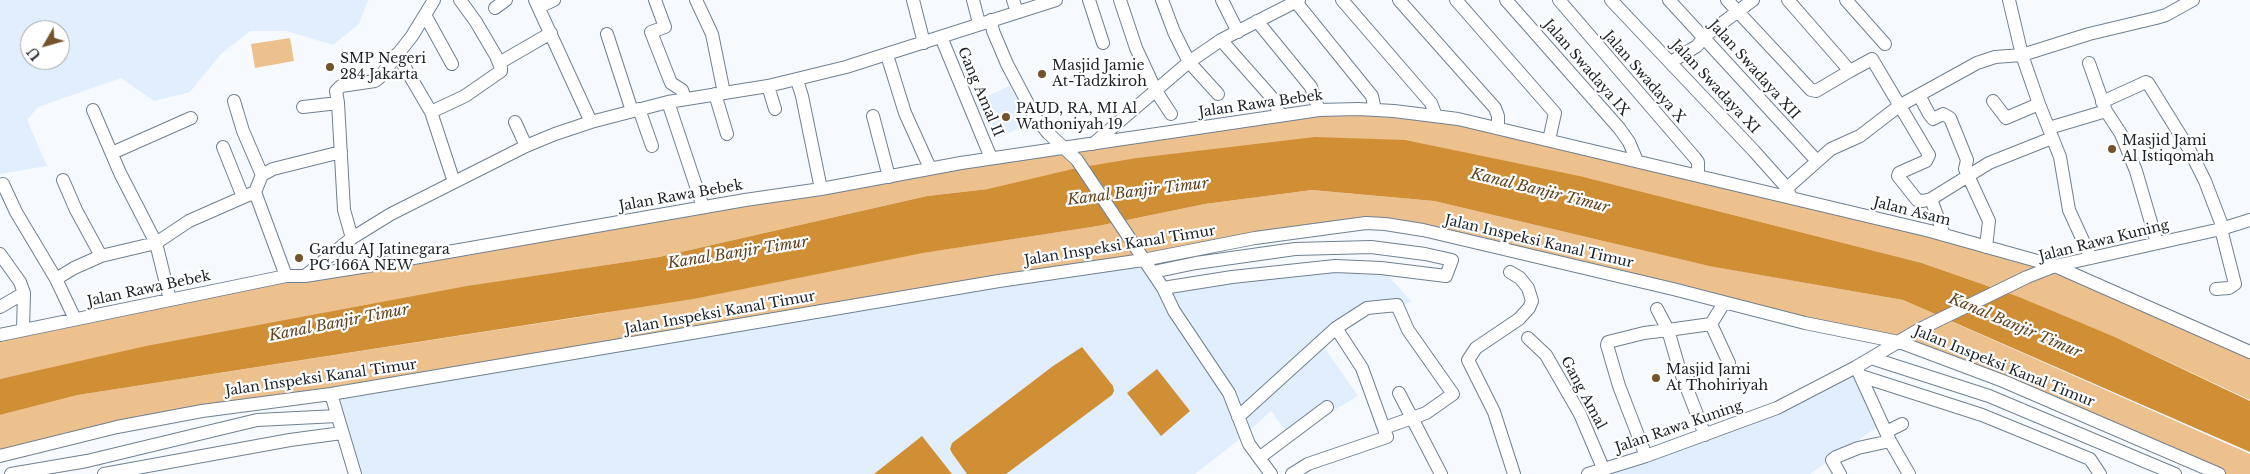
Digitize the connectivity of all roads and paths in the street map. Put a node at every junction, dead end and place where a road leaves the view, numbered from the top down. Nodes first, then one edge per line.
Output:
1 (434, 0) edge
2 (460, 0) edge
3 (506, 0) edge
4 (554, 0) edge
5 (655, 0) edge
6 (696, 0) edge
7 (913, 0) edge
8 (973, 0) edge
9 (1056, 0) edge
10 (1089, 0) edge
11 (1120, 0) edge
12 (1162, 0) edge
13 (1222, 0) edge
14 (1342, 0) edge
15 (1399, 0) edge
16 (1456, 0) edge
17 (1506, 0) edge
18 (1558, 0) edge
19 (1611, 0) edge
20 (1669, 0) edge
21 (1728, 0) edge
22 (1753, 0) edge
23 (1788, 0) edge
24 (1846, 0) edge
25 (2009, 0) edge
26 (2192, 0) edge
27 (1297, 1) edge
28 (537, 3) edge
29 (1015, 6) edge
30 (495, 8) dead end
31 (425, 16) junction
32 (1741, 16) junction
33 (1257, 21) junction
34 (985, 22) junction
35 (1238, 32) junction
36 (551, 33) junction
37 (607, 34) dead end
38 (940, 37) junction
39 (1707, 39) junction
40 (1221, 40) junction
41 (924, 43) junction
42 (1103, 43) dead end
43 (1885, 44) dead end
44 (397, 54) junction
45 (887, 55) junction
46 (2022, 55) junction
47 (1189, 62) junction
48 (499, 63) junction
49 (2088, 63) dead end
50 (452, 64) dead end
51 (1674, 65) junction
52 (1850, 71) junction
53 (797, 80) junction
54 (768, 86) junction
55 (1156, 91) junction
56 (719, 94) junction
57 (1218, 94) dead end
58 (1919, 95) junction
59 (685, 98) junction
60 (234, 101) dead end
61 (1993, 101) dead end
62 (668, 102) junction
63 (338, 103) junction
64 (2039, 104) junction
65 (1900, 106) junction
66 (2104, 106) junction
67 (303, 107) dead end
68 (776, 109) dead end
69 (93, 110) dead end
70 (636, 110) junction
71 (1319, 110) junction
72 (1375, 110) junction
73 (430, 112) junction
74 (1171, 114) dead end
75 (873, 116) dead end
76 (1280, 116) junction
77 (1436, 116) junction
78 (191, 118) dead end
79 (515, 122) dead end
80 (592, 122) junction
81 (1498, 128) junction
82 (2050, 133) junction
83 (727, 134) dead end
84 (1551, 141) junction
85 (1093, 144) junction
86 (526, 146) junction
87 (652, 146) dead end
88 (1062, 146) junction
89 (223, 147) dead end
90 (112, 152) junction
91 (341, 152) junction
92 (991, 158) junction
93 (1637, 161) junction
94 (1817, 161) junction
95 (930, 168) junction
96 (262, 175) junction
97 (1698, 176) junction
98 (889, 177) junction
99 (1969, 177) junction
100 (63, 180) dead end
101 (454, 182) junction
102 (4, 184) dead end
103 (821, 189) junction
104 (255, 192) junction
105 (1789, 194) junction
106 (243, 197) junction
107 (1931, 199) junction
108 (703, 207) junction
109 (2250, 220) edge
110 (2222, 229) junction
111 (1944, 235) junction
112 (352, 238) junction
113 (156, 243) junction
114 (2157, 243) junction
115 (1986, 247) junction
116 (0, 254) edge
117 (101, 256) junction
118 (2091, 258) junction
119 (1143, 260) junction
120 (2055, 266) junction
121 (1153, 272) junction
122 (1510, 272) dead end
123 (286, 276) junction
124 (305, 276) junction
125 (56, 279) junction
126 (1163, 288) junction
127 (2216, 289) dead end
128 (24, 293) junction
129 (170, 300) junction
130 (1724, 303) junction
131 (0, 307) edge
132 (1657, 309) dead end
133 (75, 319) junction
134 (1711, 324) junction
135 (1336, 328) junction
136 (23, 330) junction
137 (1668, 330) junction
138 (0, 335) edge
139 (1528, 338) dead end
140 (1899, 342) junction
141 (2250, 352) edge
142 (1871, 358) junction
143 (1729, 363) dead end
144 (1858, 372) junction
145 (1399, 393) dead end
146 (331, 394) junction
147 (1327, 407) dead end
148 (337, 416) junction
149 (1238, 417) junction
150 (1411, 418) junction
151 (1902, 424) dead end
152 (1384, 428) junction
153 (220, 430) junction
154 (342, 433) junction
155 (1704, 435) junction
156 (1888, 436) junction
157 (2099, 442) junction
158 (224, 452) junction
159 (0, 456) edge
160 (1646, 456) junction
161 (1259, 458) junction
162 (2095, 467) edge
163 (1603, 468) junction
164 (11, 474) edge
165 (104, 474) edge
166 (355, 474) edge
167 (1271, 474) edge
168 (1292, 474) edge
169 (1441, 474) edge
170 (1514, 474) edge
171 (1588, 474) edge
172 (1840, 474) edge
173 (1909, 474) edge
174 (2175, 474) edge
175 (2219, 474) edge

1 - 31 street
2 - 48 street
3 - 30 street
4 - 28 street
5 - 59 street
6 - 56 street
7 - 41 street
8 - 34 street
9 - 29 street
10 - 42 street
11 - 55 street
12 - 47 street
13 - 35 street
14 - 77 street
15 - 81 street
16 - 84 street
17 - 93 street, Jalan Swadaya IX
18 - 97 street, Jalan Swadaya X
19 - 51 street, Jalan Swadaya XI
20 - 39 street, Jalan Swadaya XII
21 - 32 street
22 - 32 street
23 - 52 street
24 - 43 street
25 - 46 street
26 - 46 street
27 - 33 street
27 - 72 street
28 - 36 street
29 - 34 street
31 - 44 street
31 - 50 street
32 - 39 street
32 - 52 street
33 - 35 street
33 - 71 street
34 - 38 street
34 - 88 street
35 - 40 street
36 - 48 street
36 - 80 street
37 - 70 street
38 - 41 street
38 - 92 street, Gang Amal II
39 - 51 street
39 - 94 street, Jalan Swadaya XII
40 - 47 street
40 - 76 street
41 - 45 street
44 - 63 street
44 - 73 street
45 - 53 street
45 - 95 street
46 - 58 street
46 - 64 street
47 - 55 street
47 - 57 street
48 - 73 street
49 - 66 street
51 - 105 street, Jalan Swadaya XI
52 - 65 street
53 - 54 street
53 - 103 street
54 - 56 street
54 - 68 street
55 - 74 street
55 - 85 street
56 - 59 street
56 - 83 street
58 - 65 street
58 - 99 street
59 - 62 street
60 - 96 street
61 - 64 street
62 - 70 street
62 - 108 street
63 - 67 street
63 - 91 street
64 - 82 street
65 - 94 street
65 - 107 street
66 - 82 street
66 - 110 street
66 - 114 street
69 - 90 street
70 - 80 street
70 - 87 street
71 - 72 street, Jalan Rawa Bebek
71 - 76 street, Jalan Rawa Bebek
72 - 77 street, Jalan Rawa Bebek
73 - 101 street
75 - 98 street
76 - 85 street, Jalan Rawa Bebek
77 - 81 street, Jalan Rawa Bebek
78 - 90 street
79 - 86 street
80 - 86 street
81 - 84 street, Jalan Rawa Bebek
82 - 99 street
82 - 118 street
84 - 93 street, Jalan Asam
85 - 88 street, Jalan Rawa Bebek
86 - 101 street
88 - 92 street, Jalan Rawa Bebek
88 - 119 street
89 - 106 street
90 - 113 street
91 - 96 street
91 - 112 street
92 - 95 street, Jalan Rawa Bebek
93 - 97 street, Jalan Asam
94 - 105 street
95 - 98 street, Jalan Rawa Bebek
96 - 104 street
97 - 105 street, Jalan Asam
98 - 103 street, Jalan Rawa Bebek
99 - 107 street
99 - 115 street
100 - 117 street
101 - 112 street
102 - 125 street
103 - 108 street, Jalan Rawa Bebek
104 - 106 street
104 - 123 street
105 - 111 street, Jalan Asam
106 - 113 street
107 - 111 street
108 - 124 street, Jalan Rawa Bebek
109 - 110 street, Jalan Rawa Kuning
110 - 114 street, Jalan Rawa Kuning
110 - 127 street
111 - 115 street, Jalan Asam
112 - 124 street
113 - 117 street
113 - 129 street
114 - 118 street, Jalan Rawa Kuning
115 - 120 street, Jalan Asam
116 - 128 street
117 - 125 street
118 - 120 street, Jalan Rawa Kuning
119 - 121 street
119 - 130 street, Jalan Inspeksi Kanal Timur
119 - 146 street, Jalan Inspeksi Kanal Timur
120 - 140 street, Jalan Rawa Kuning
120 - 141 street, Jalan Asam
121 - 126 street
121 - 126 street
122 - 170 street
123 - 124 street, Jalan Rawa Bebek
123 - 129 street, Jalan Rawa Bebek
125 - 133 street
126 - 149 street
128 - 131 street
128 - 136 street
129 - 133 street, Jalan Rawa Bebek
130 - 134 street
130 - 140 street, Jalan Inspeksi Kanal Timur
132 - 137 street
133 - 136 street, Jalan Rawa Bebek
134 - 137 street
134 - 143 street
135 - 149 street
135 - 150 street
135 - 152 street
136 - 138 street, Jalan Rawa Bebek
137 - 155 street
137 - 160 street
139 - 163 street, Gang Amal
140 - 142 street, Jalan Rawa Kuning
140 - 175 street, Jalan Inspeksi Kanal Timur
142 - 144 street, Jalan Rawa Kuning
142 - 157 street
144 - 155 street, Jalan Rawa Kuning
144 - 156 street
144 - 162 street
145 - 150 street
146 - 148 street
146 - 159 street, Jalan Inspeksi Kanal Timur
147 - 161 street
148 - 153 street
148 - 154 street
149 - 161 street
150 - 152 street
150 - 169 street
151 - 156 street
152 - 168 street
153 - 158 street
153 - 164 street
154 - 158 street
154 - 166 street
155 - 160 street, Jalan Rawa Kuning
156 - 172 street
156 - 173 street
157 - 162 street
157 - 174 street
158 - 165 street
160 - 163 street, Jalan Rawa Kuning
161 - 167 street
163 - 171 street, Jalan Rawa Kuning

